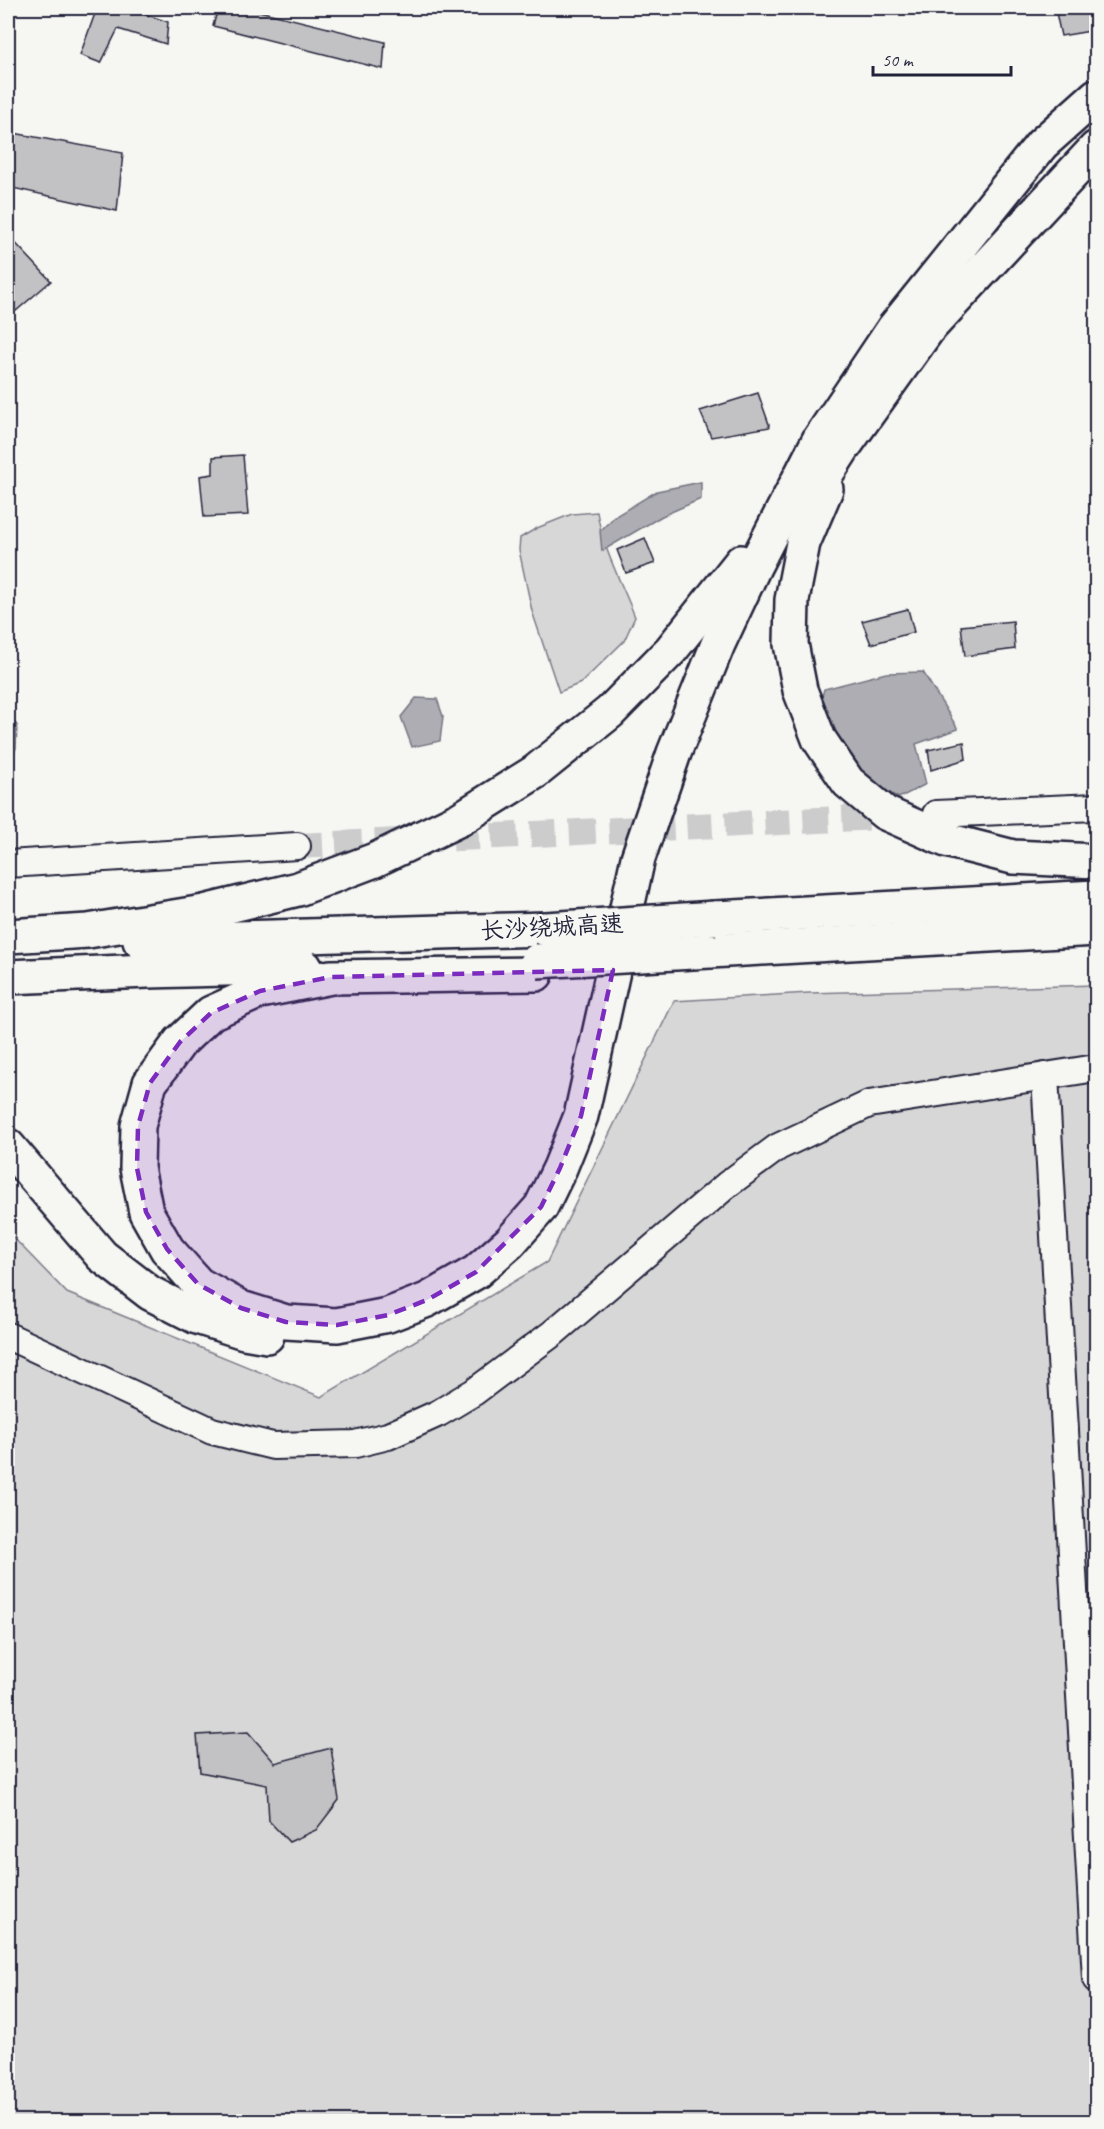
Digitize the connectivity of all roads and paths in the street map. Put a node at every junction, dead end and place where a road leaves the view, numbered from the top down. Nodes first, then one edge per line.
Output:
1 (1096, 96) edge
2 (1096, 148) edge
3 (843, 448) junction
4 (807, 464) junction
5 (1096, 807) edge
6 (936, 814) dead end
7 (297, 846) tunnel mouth
8 (1096, 861) edge
9 (8, 864) edge
10 (1096, 897) edge
11 (1096, 930) edge
12 (8, 936) edge
13 (8, 948) edge
14 (536, 967) junction
15 (8, 977) edge
16 (1096, 1068) edge
17 (1045, 1076) junction
18 (8, 1146) edge
19 (8, 1336) edge
20 (1096, 1979) edge

1 - 4 highway
2 - 3 highway
3 - 8 highway
3 - 18 highway
4 - 12 highway
4 - 14 highway
5 - 6 street
7 - 9 street
10 - 13 highway, 长沙绕城高速, bridge
11 - 14 highway
14 - 15 highway, 长沙绕城高速
16 - 17 street
17 - 19 street
17 - 20 street

